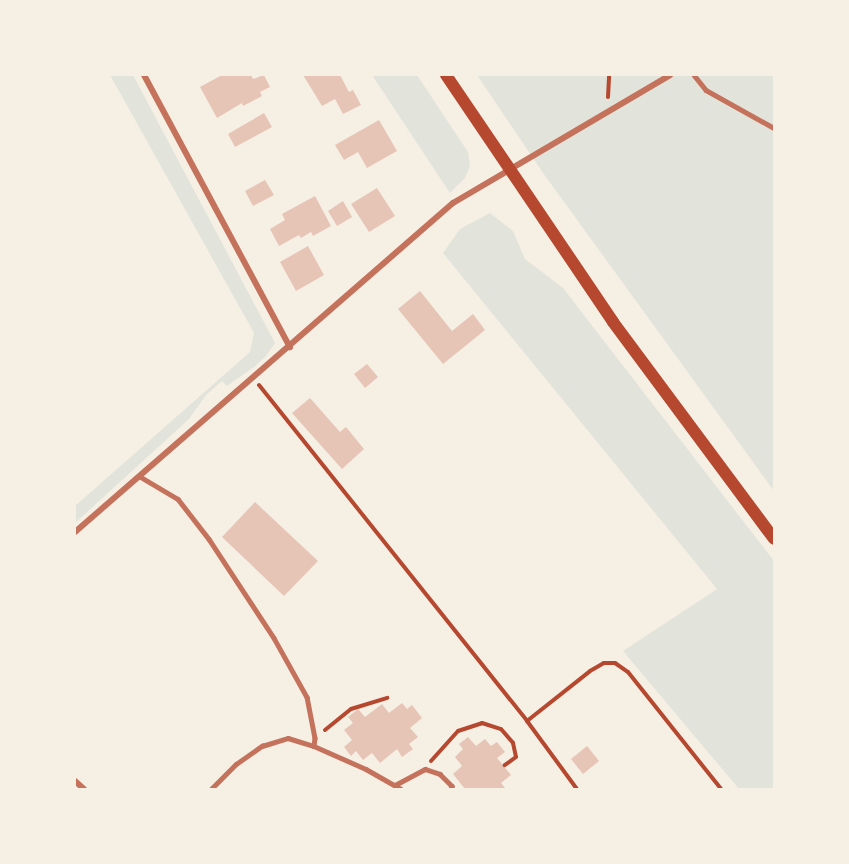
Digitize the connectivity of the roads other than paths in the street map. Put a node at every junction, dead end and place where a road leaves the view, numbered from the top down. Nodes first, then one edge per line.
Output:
1 (144, 75) edge
2 (446, 75) edge
3 (670, 75) edge
4 (694, 75) edge
5 (774, 128) edge
6 (508, 170) junction
7 (290, 347) junction
8 (139, 476) junction
9 (75, 532) edge
10 (774, 539) edge
11 (314, 746) junction
12 (76, 780) edge
13 (395, 785) junction
14 (84, 789) edge
15 (211, 789) edge
16 (401, 789) edge
17 (451, 789) edge

1 - 7 street
2 - 6 main road
3 - 6 street
4 - 5 lane
6 - 7 street
6 - 10 main road
7 - 8 street
8 - 9 street
8 - 11 lane
11 - 13 lane
11 - 15 lane
12 - 14 street
13 - 16 lane
13 - 17 lane

